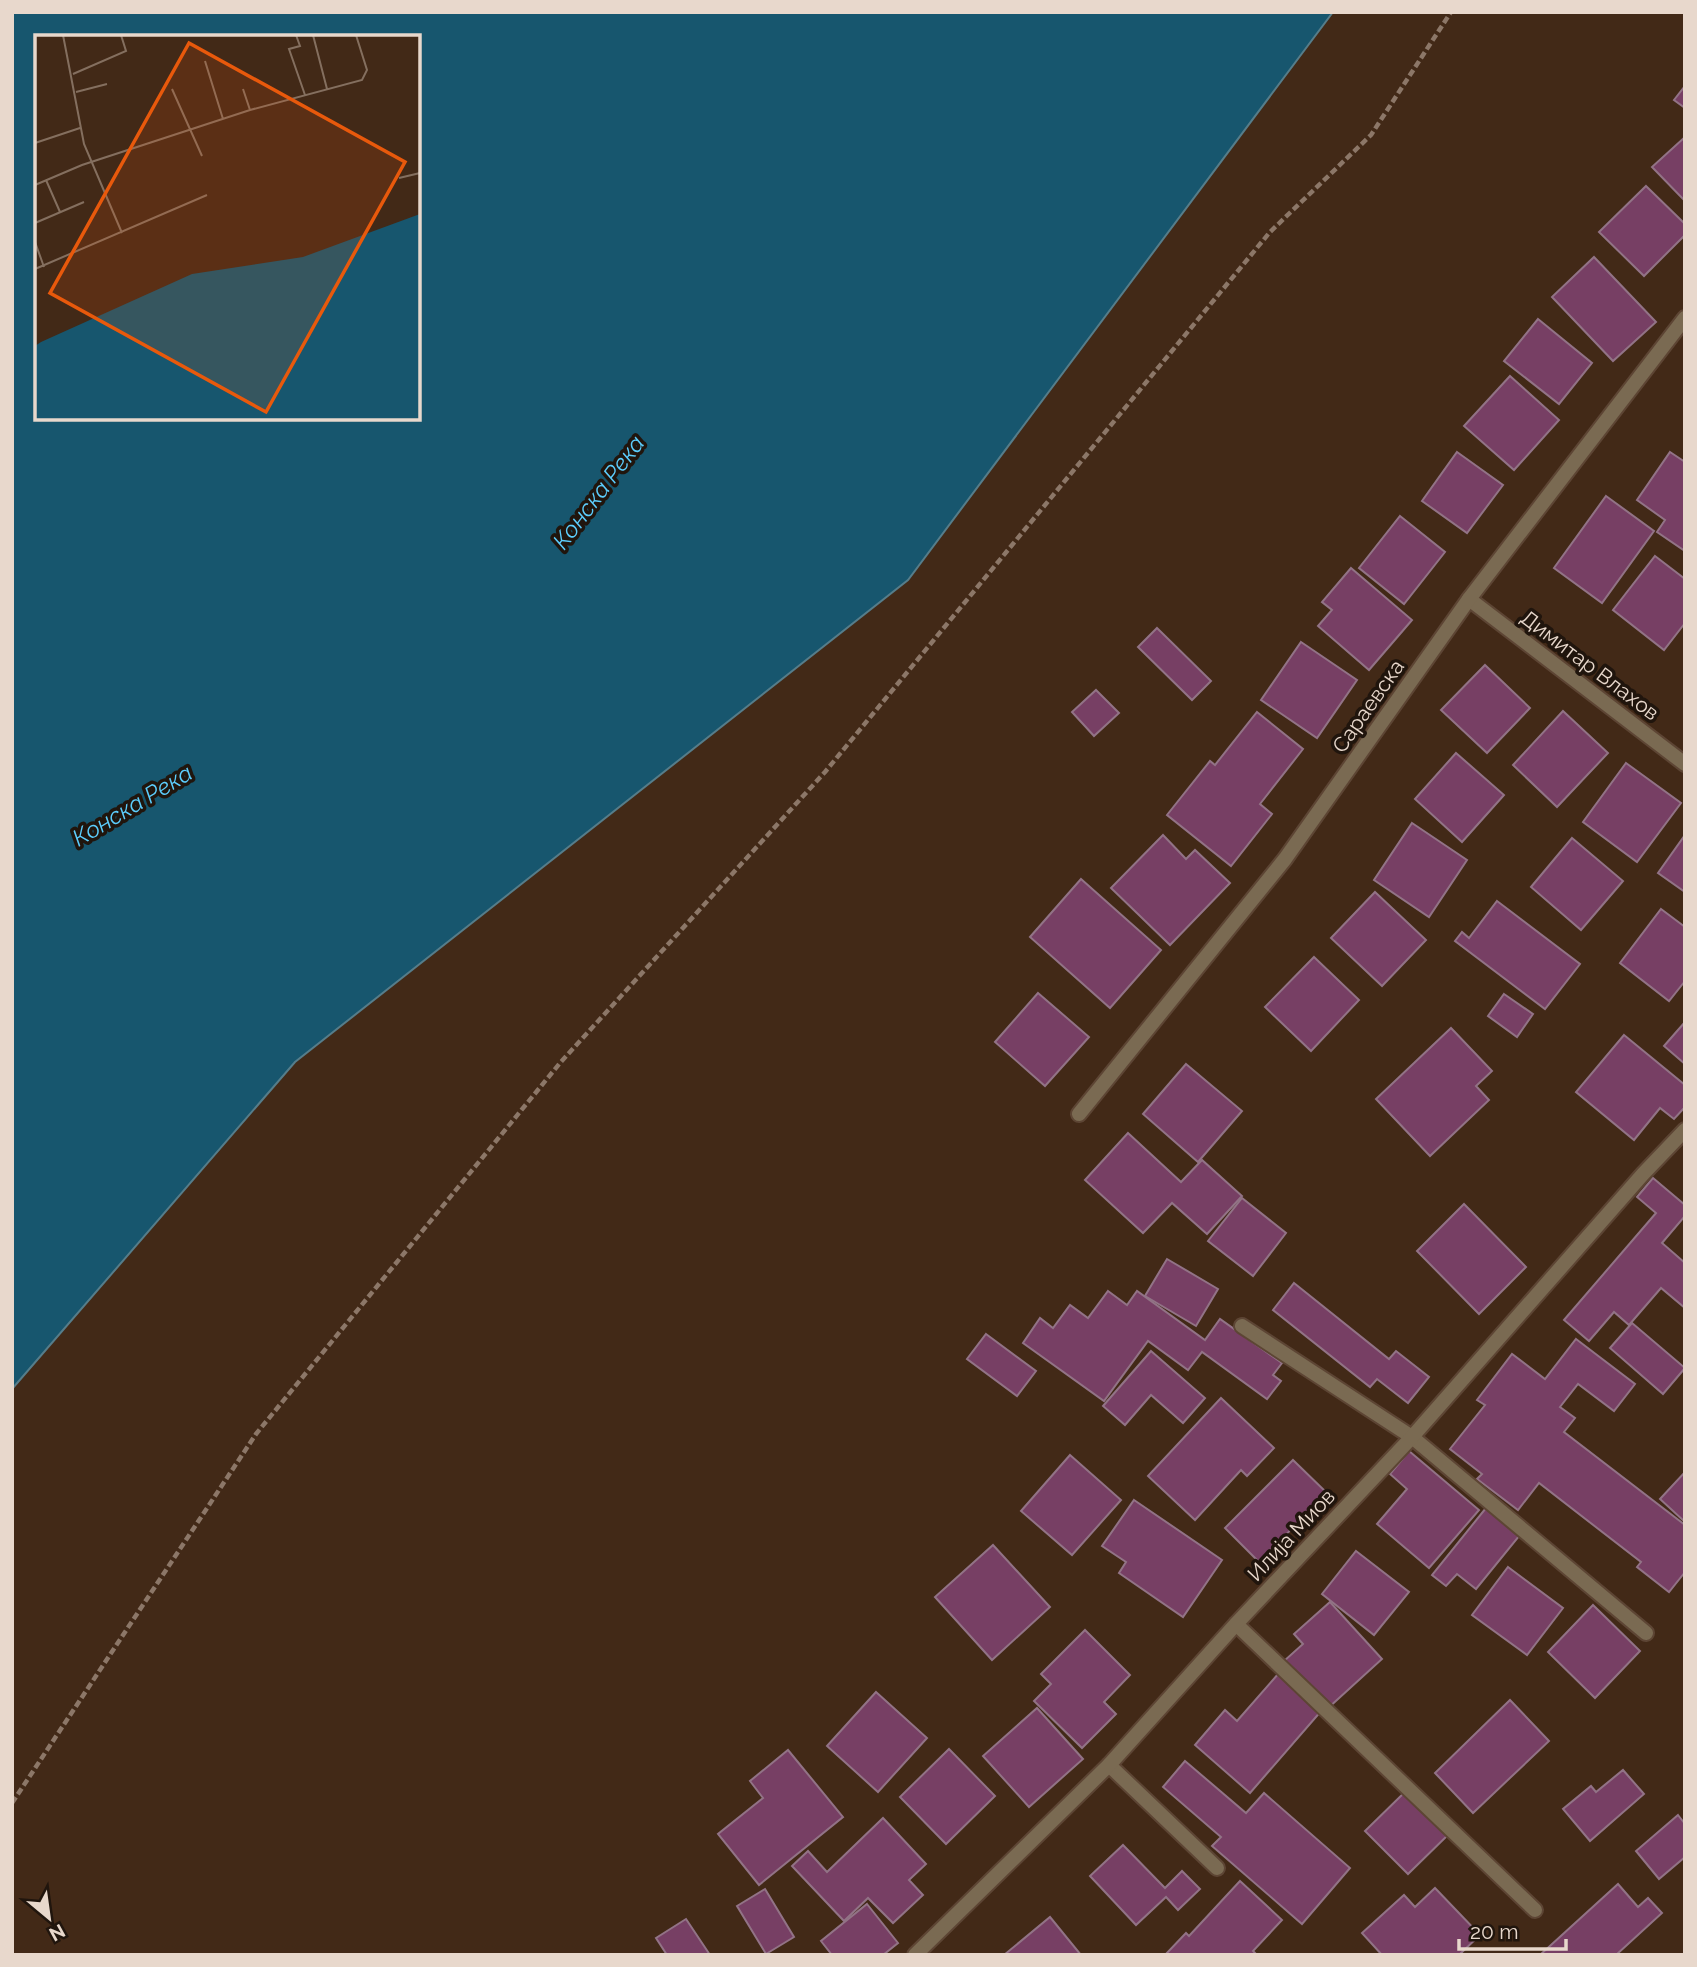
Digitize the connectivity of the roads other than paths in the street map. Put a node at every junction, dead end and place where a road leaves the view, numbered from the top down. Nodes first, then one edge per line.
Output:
1 (1685, 318) edge
2 (1469, 599) junction
3 (1685, 764) edge
4 (1079, 1114) dead end
5 (1685, 1130) edge
6 (1242, 1326) dead end
7 (1412, 1437) junction
8 (1236, 1624) junction
9 (1646, 1633) dead end
10 (1108, 1765) junction
11 (1217, 1868) dead end
12 (1535, 1910) dead end
13 (915, 1955) edge

1 - 2 street, Сараевска
2 - 3 street, Димитар Влахов
2 - 4 street, Сараевска
5 - 7 street, Илија Миов
6 - 7 street
7 - 8 street, Илија Миов
7 - 9 street
8 - 10 street, Илија Миов
8 - 12 street
10 - 11 street
10 - 13 street, Илија Миов

